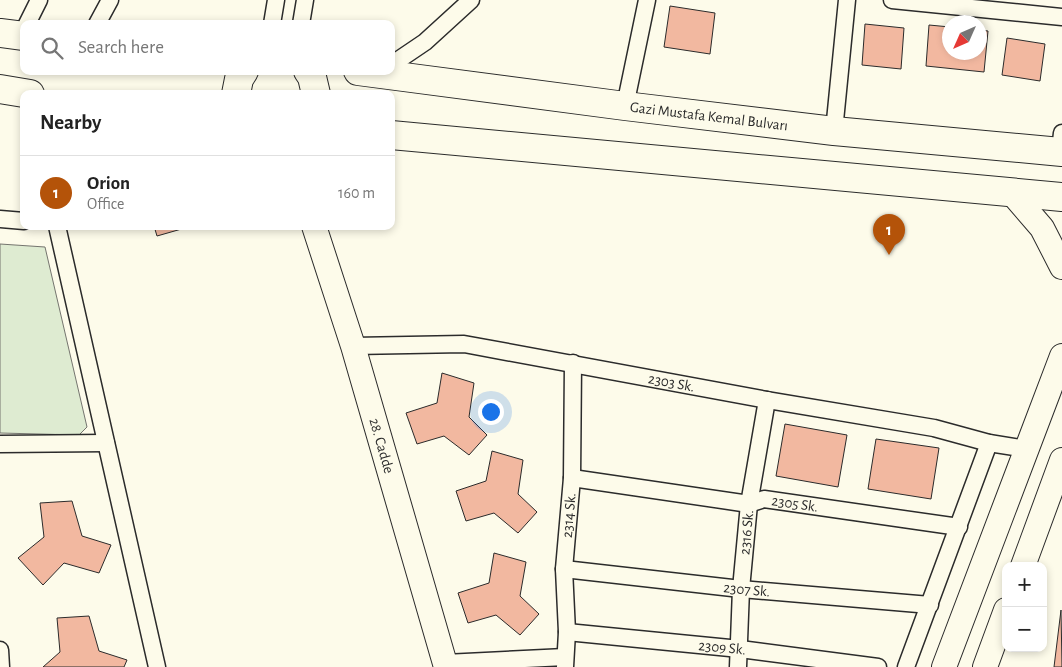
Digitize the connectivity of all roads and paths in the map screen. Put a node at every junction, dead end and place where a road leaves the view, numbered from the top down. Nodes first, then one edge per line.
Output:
1 (39, 0) edge
2 (110, 0) edge
3 (276, 0) edge
4 (305, 0) edge
5 (471, 0) edge
6 (647, 0) edge
7 (847, 0) edge
8 (892, 0) edge
9 (1062, 17) edge
10 (26, 20) edge
11 (100, 20) edge
12 (273, 20) edge
13 (301, 20) edge
14 (395, 60) edge
15 (395, 73) edge
16 (242, 75) edge
17 (310, 75) edge
18 (0, 89) edge
19 (237, 90) edge
20 (315, 90) edge
21 (20, 92) edge
22 (625, 106) junction
23 (834, 131) junction
24 (395, 136) edge
25 (1061, 145) edge
26 (1011, 192) junction
27 (1062, 197) edge
28 (0, 219) edge
29 (20, 222) edge
30 (58, 230) edge
31 (315, 230) edge
32 (1062, 267) edge
33 (353, 346) junction
34 (1062, 356) edge
35 (573, 363) junction
36 (768, 400) junction
37 (106, 443) junction
38 (989, 443) junction
39 (0, 444) edge
40 (1028, 449) junction
41 (1062, 460) edge
42 (572, 478) junction
43 (749, 504) junction
44 (959, 526) junction
45 (1024, 562) edge
46 (564, 569) junction
47 (741, 588) junction
48 (930, 604) junction
49 (1002, 621) edge
50 (567, 632) junction
51 (740, 649) junction
52 (0, 650) edge
53 (565, 662) edge
54 (445, 665) edge
55 (1, 667) edge
56 (157, 667) edge
57 (738, 667) edge
58 (878, 667) edge
59 (906, 667) edge
60 (944, 667) edge
61 (985, 667) edge

1 - 10 street
2 - 11 street
3 - 12 street
4 - 13 street
5 - 14 street
6 - 22 street
7 - 23 street
8 - 9 street
15 - 22 highway, Gazi Mustafa Kemal Bulvarı
16 - 19 highway
17 - 20 highway
18 - 21 highway
22 - 23 highway, Gazi Mustafa Kemal Bulvarı
23 - 25 highway, Gazi Mustafa Kemal Bulvarı
24 - 26 highway
26 - 27 highway
26 - 32 street
28 - 29 street
30 - 37 street
31 - 33 street, 28. Cadde
33 - 35 street, 2303 Sk.
33 - 54 street, 28. Cadde
34 - 40 street
35 - 36 street, 2303 Sk.
35 - 42 street, 2314 Sk.
36 - 38 street, 2303 Sk.
36 - 43 street, 2316 Sk.
37 - 39 street
37 - 56 street
38 - 40 street, 2303 Sk.
38 - 44 street
40 - 60 street
41 - 45 street
42 - 43 street, 2305 Sk.
42 - 46 street, 2314 Sk.
43 - 44 street, 2305 Sk.
43 - 47 street, 2316 Sk.
44 - 48 street
46 - 47 street, 2307 Sk.
46 - 50 street, 2314 Sk.
47 - 48 street, 2307 Sk.
47 - 51 street, 2316 Sk.
48 - 59 street
49 - 61 street
50 - 51 street, 2309 Sk.
50 - 53 street, 2314 Sk.
51 - 57 street, 2316 Sk.
51 - 58 street, 2309 Sk.
52 - 55 street
53 - 54 street

